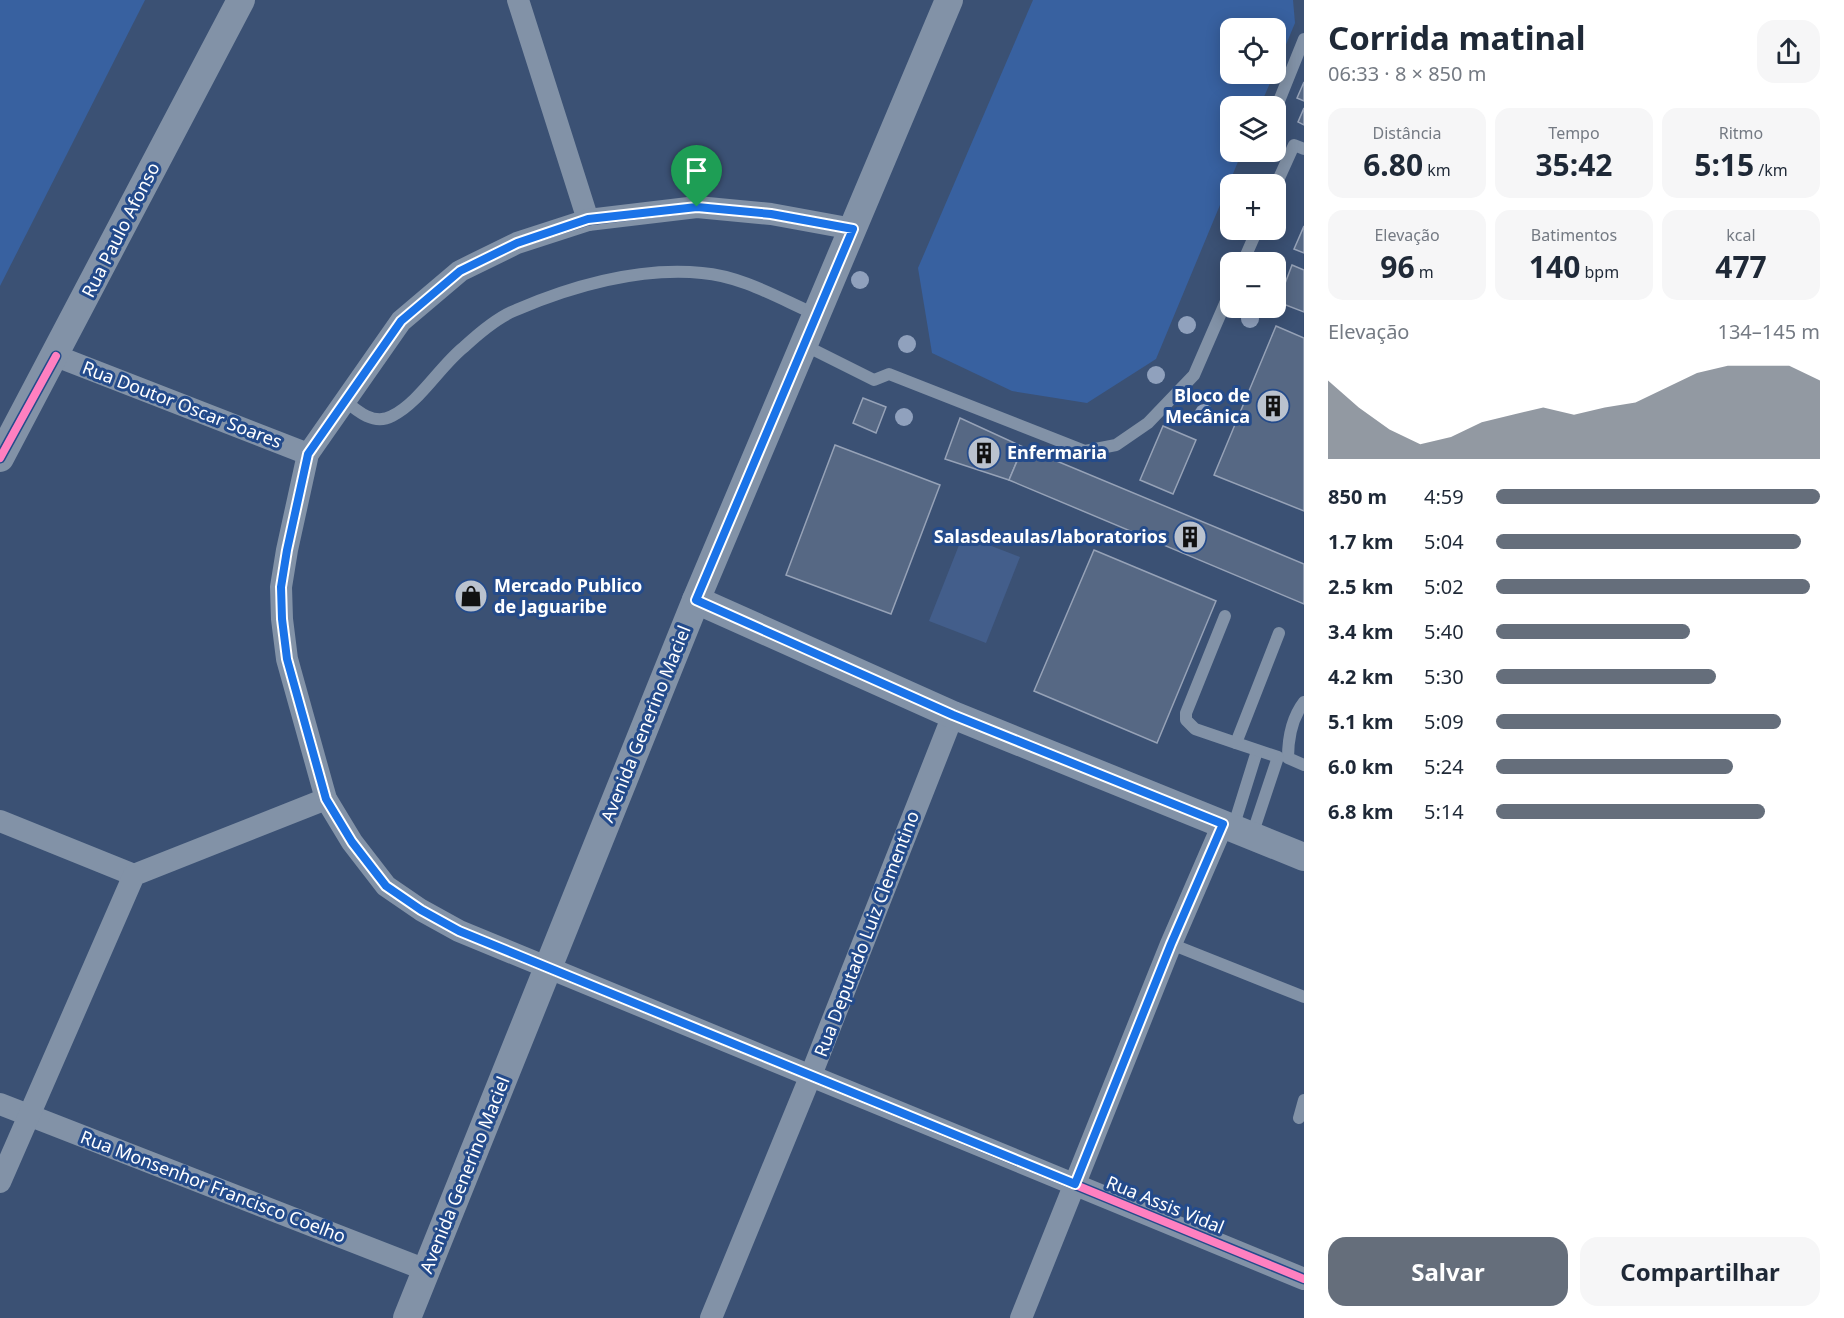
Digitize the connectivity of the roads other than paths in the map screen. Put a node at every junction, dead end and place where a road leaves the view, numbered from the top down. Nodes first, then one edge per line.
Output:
1 (241, 0) edge
2 (518, 0) edge
3 (949, 0) edge
4 (1304, 39) edge
5 (1281, 96) edge
6 (1304, 149) edge
7 (1281, 174) edge
8 (588, 219) junction
9 (853, 229) junction
10 (817, 315) junction
11 (1220, 315) edge
12 (804, 345) junction
13 (56, 356) junction
14 (344, 400) junction
15 (308, 454) junction
16 (0, 458) edge
17 (696, 600) junction
18 (1225, 616) dead end
19 (1279, 633) dead end
20 (1304, 702) edge
21 (953, 715) junction
22 (1236, 743) junction
23 (1257, 751) junction
24 (1304, 765) edge
25 (326, 799) junction
26 (0, 821) edge
27 (1236, 829) junction
28 (1304, 857) edge
29 (134, 875) junction
30 (1171, 944) junction
31 (548, 966) junction
32 (1304, 997) edge
33 (812, 1075) junction
34 (1304, 1100) edge
35 (0, 1104) edge
36 (27, 1114) junction
37 (1299, 1118) dead end
38 (0, 1182) edge
39 (1075, 1184) junction
40 (426, 1270) junction
41 (1304, 1279) edge
42 (407, 1318) edge
43 (711, 1318) edge
44 (1021, 1318) edge

1 - 13 street, Rua Paulo Afonso
2 - 8 street
3 - 9 street, Avenida Generino Maciel
4 - 5 lane
6 - 7 lane
8 - 9 street
8 - 14 street
9 - 10 street, Avenida Generino Maciel
10 - 12 street, Avenida Generino Maciel
10 - 14 lane
11 - 12 lane
12 - 17 street, Avenida Generino Maciel
13 - 15 street, Rua Doutor Oscar Soares
13 - 16 street, Rua Paulo Afonso
14 - 15 street
15 - 25 street, Rua Assis Vidal
17 - 21 street
17 - 31 street, Avenida Generino Maciel
18 - 22 lane
19 - 22 lane
20 - 24 lane
21 - 27 street
21 - 33 street, Rua Deputado Luiz Clementino
22 - 23 lane
23 - 27 lane
23 - 27 lane
25 - 29 street
25 - 31 street, Rua Assis Vidal
26 - 29 street
27 - 28 street
27 - 30 street
29 - 36 street
30 - 32 lane
30 - 39 street
31 - 33 street, Rua Assis Vidal
31 - 40 street, Avenida Generino Maciel
33 - 39 street, Rua Assis Vidal
33 - 43 street, Rua Deputado Luiz Clementino
34 - 37 lane
35 - 36 street, Rua Monsenhor Francisco Coelho
36 - 38 street
36 - 40 street, Rua Monsenhor Francisco Coelho
39 - 41 street, Rua Assis Vidal
39 - 44 street
40 - 42 street, Avenida Generino Maciel

